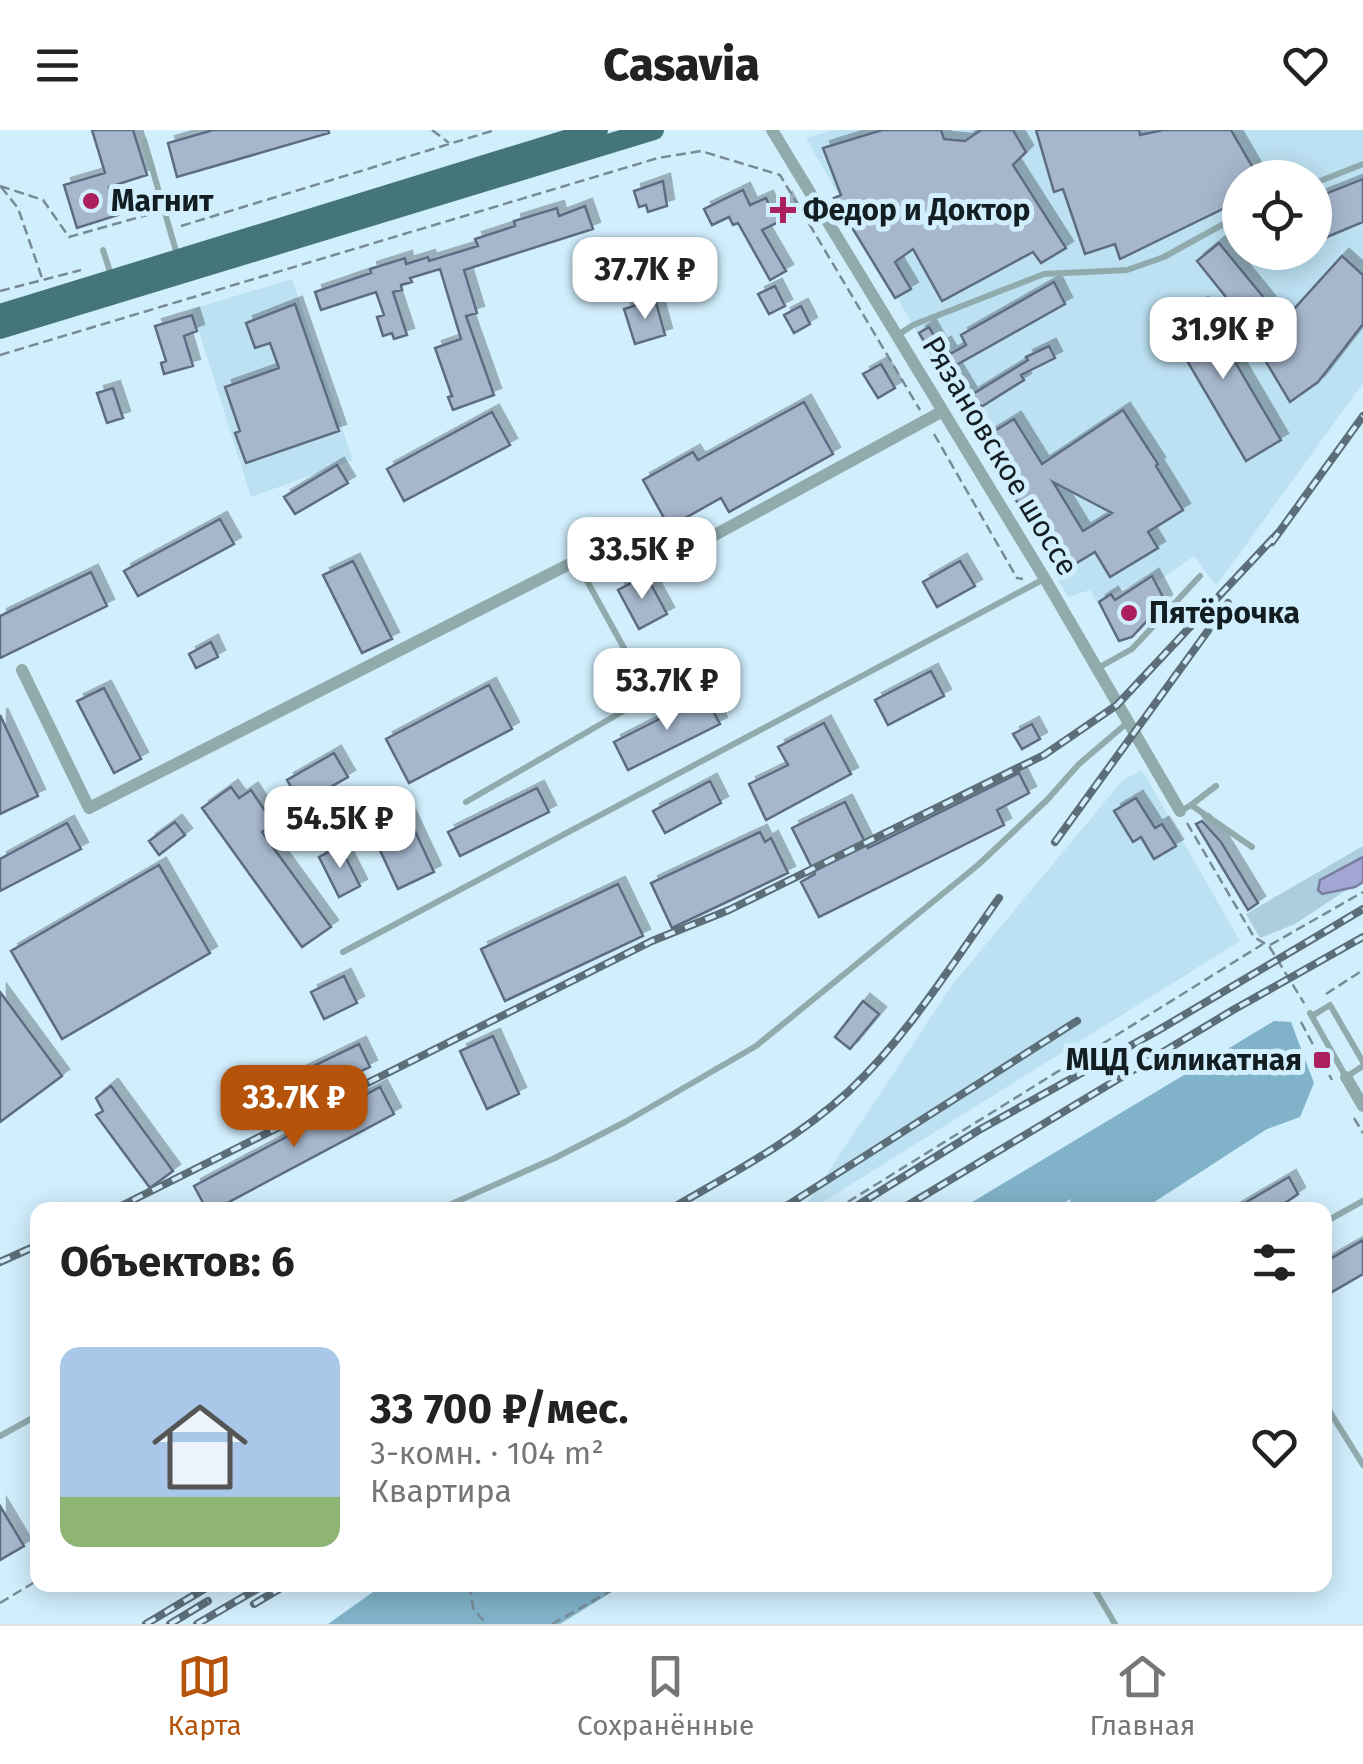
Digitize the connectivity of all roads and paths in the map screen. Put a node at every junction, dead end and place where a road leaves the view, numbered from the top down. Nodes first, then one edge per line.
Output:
1 (432, 130) edge
2 (495, 130) edge
3 (654, 130) edge
4 (772, 130) edge
5 (584, 132) edge
6 (144, 140) dead end
7 (450, 144) junction
8 (1363, 164) edge
9 (1332, 177) edge
10 (0, 186) edge
11 (164, 210) junction
12 (1222, 224) edge
13 (170, 230) junction
14 (102, 250) dead end
15 (178, 259) junction
16 (112, 279) junction
17 (0, 291) edge
18 (0, 314) edge
19 (0, 329) edge
20 (898, 336) junction
21 (0, 355) edge
22 (943, 411) junction
23 (925, 420) junction
24 (576, 561) junction
25 (1200, 576) dead end
26 (1042, 580) junction
27 (1098, 668) junction
28 (22, 670) dead end
29 (1127, 723) junction
30 (1216, 786) dead end
31 (466, 802) dead end
32 (1186, 808) junction
33 (1252, 847) dead end
34 (1363, 892) edge
35 (1263, 944) junction
36 (1268, 946) junction
37 (344, 952) dead end
38 (1363, 970) edge
39 (1311, 1015) junction
40 (1363, 1064) edge
41 (1341, 1082) junction
42 (1359, 1112) edge
43 (1363, 1133) edge
44 (1363, 1201) edge
45 (456, 1202) edge
46 (848, 1202) edge
47 (1332, 1218) edge
48 (1332, 1415) edge
49 (30, 1419) edge
50 (0, 1436) edge
51 (1363, 1465) edge
52 (30, 1585) edge
53 (471, 1592) edge
54 (609, 1592) edge
55 (1096, 1592) edge
56 (0, 1603) edge
57 (486, 1624) edge
58 (552, 1624) edge
59 (1115, 1624) edge

1 - 7 path
2 - 7 path
3 - 19 main road
4 - 20 street, Рязановское шоссе
5 - 15 main road
6 - 11 lane
7 - 13 path
8 - 9 lane
10 - 11 path
10 - 17 path
11 - 13 lane
12 - 20 lane
13 - 15 lane
14 - 16 lane
15 - 16 main road
16 - 18 main road
20 - 22 street, Рязановское шоссе
21 - 23 path
22 - 23 street
22 - 26 street, Рязановское шоссе
23 - 24 street
23 - 26 path
24 - 28 street
24 - 31 lane
25 - 27 lane
26 - 27 street, Рязановское шоссе
26 - 37 lane
27 - 29 street, Рязановское шоссе
29 - 32 street, Рязановское шоссе
29 - 45 lane
30 - 32 lane
32 - 33 lane
32 - 35 path
34 - 36 path
35 - 36 path
35 - 46 path
36 - 39 path
38 - 39 path
39 - 40 lane
39 - 41 lane
39 - 41 path
40 - 41 lane
41 - 42 street
42 - 43 path
44 - 47 lane
48 - 51 lane
49 - 50 lane
52 - 56 path
53 - 57 path
54 - 58 path
55 - 59 lane

